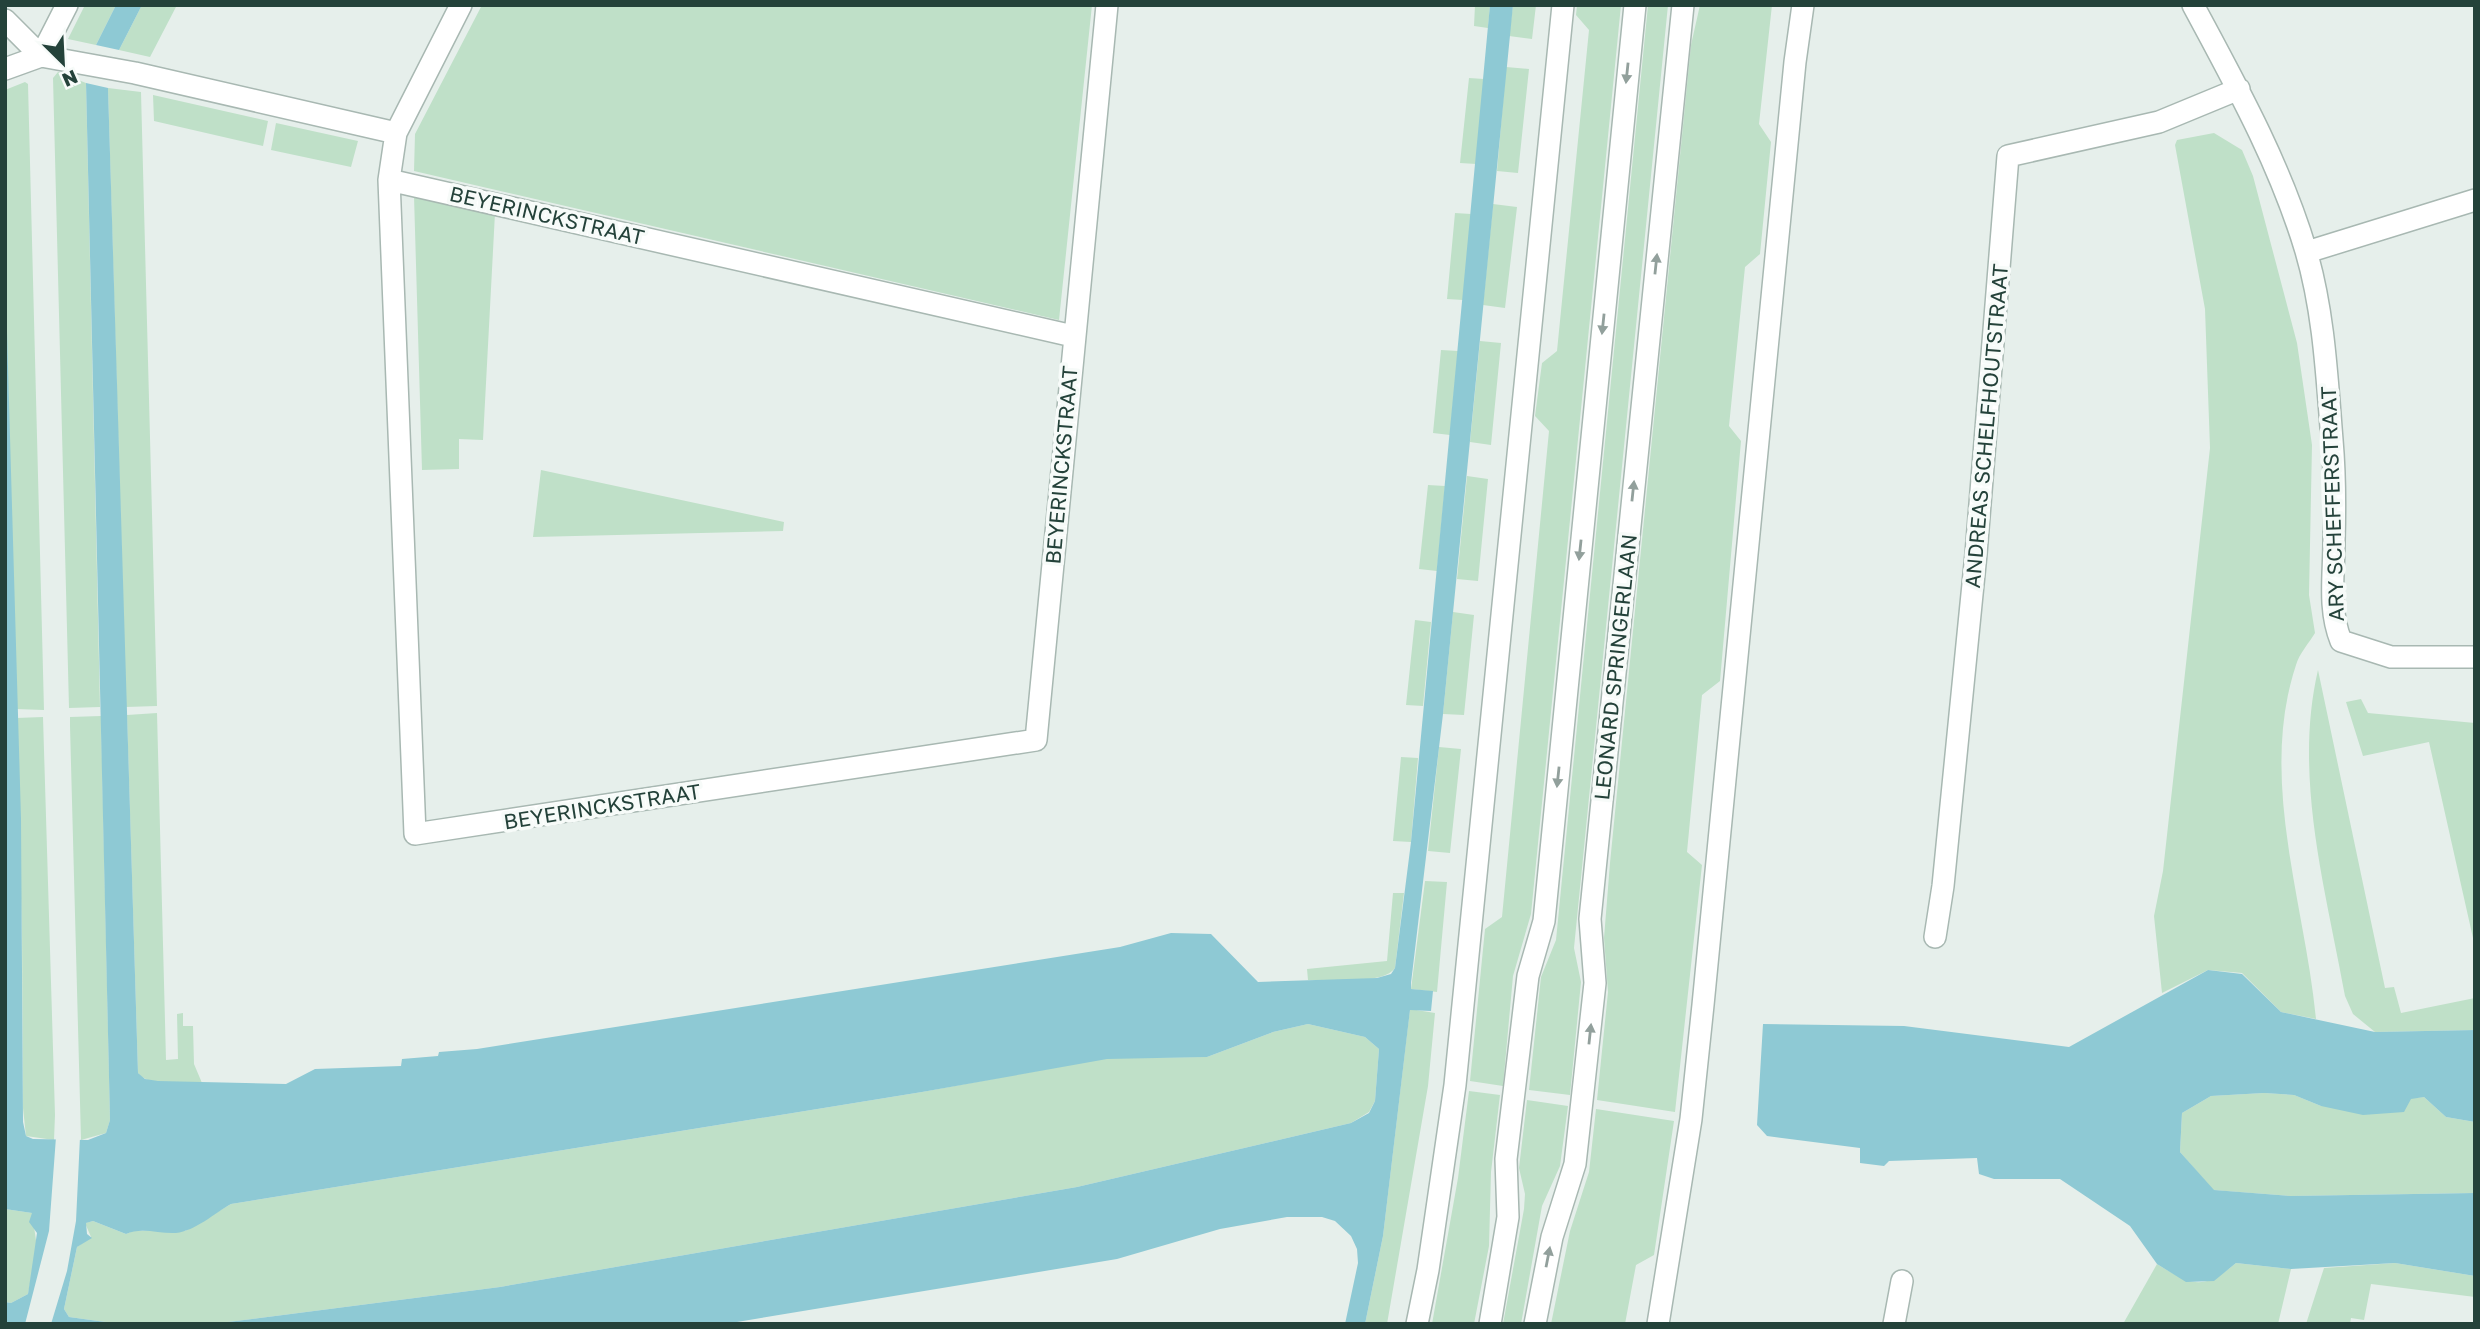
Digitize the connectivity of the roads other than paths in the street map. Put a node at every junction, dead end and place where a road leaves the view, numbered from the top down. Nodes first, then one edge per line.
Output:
1 (66, 5) edge
2 (461, 5) edge
3 (1107, 5) edge
4 (1563, 5) edge
5 (1635, 5) edge
6 (1683, 5) edge
7 (1804, 5) edge
8 (2193, 5) edge
9 (5, 20) edge
10 (41, 55) junction
11 (6, 69) edge
12 (2239, 89) junction
13 (396, 133) junction
14 (389, 180) junction
15 (2475, 200) edge
16 (2307, 252) junction
17 (1073, 336) junction
18 (2475, 657) edge
19 (1936, 937) dead end
20 (1902, 1281) dead end
21 (1417, 1324) edge
22 (1490, 1324) edge
23 (1535, 1324) edge
24 (1658, 1324) edge
25 (1894, 1324) edge

1 - 10 street
2 - 13 street, BEYERINCKSTRAAT
3 - 17 street, BEYERINCKSTRAAT
4 - 21 street
5 -> 22 street
23 -> 6 street, LEONARD SPRINGERLAAN
7 - 24 street
8 - 12 street, ARY SCHEFFERSTRAAT
9 - 10 street
10 - 11 street
10 - 13 street
12 - 16 street, ARY SCHEFFERSTRAAT
12 - 19 street, ANDREAS SCHELFHOUTSTRAAT
13 - 14 street, BEYERINCKSTRAAT
14 - 17 street, BEYERINCKSTRAAT
14 - 17 street, BEYERINCKSTRAAT
15 - 16 street
16 - 18 street, ARY SCHEFFERSTRAAT
20 - 25 street

